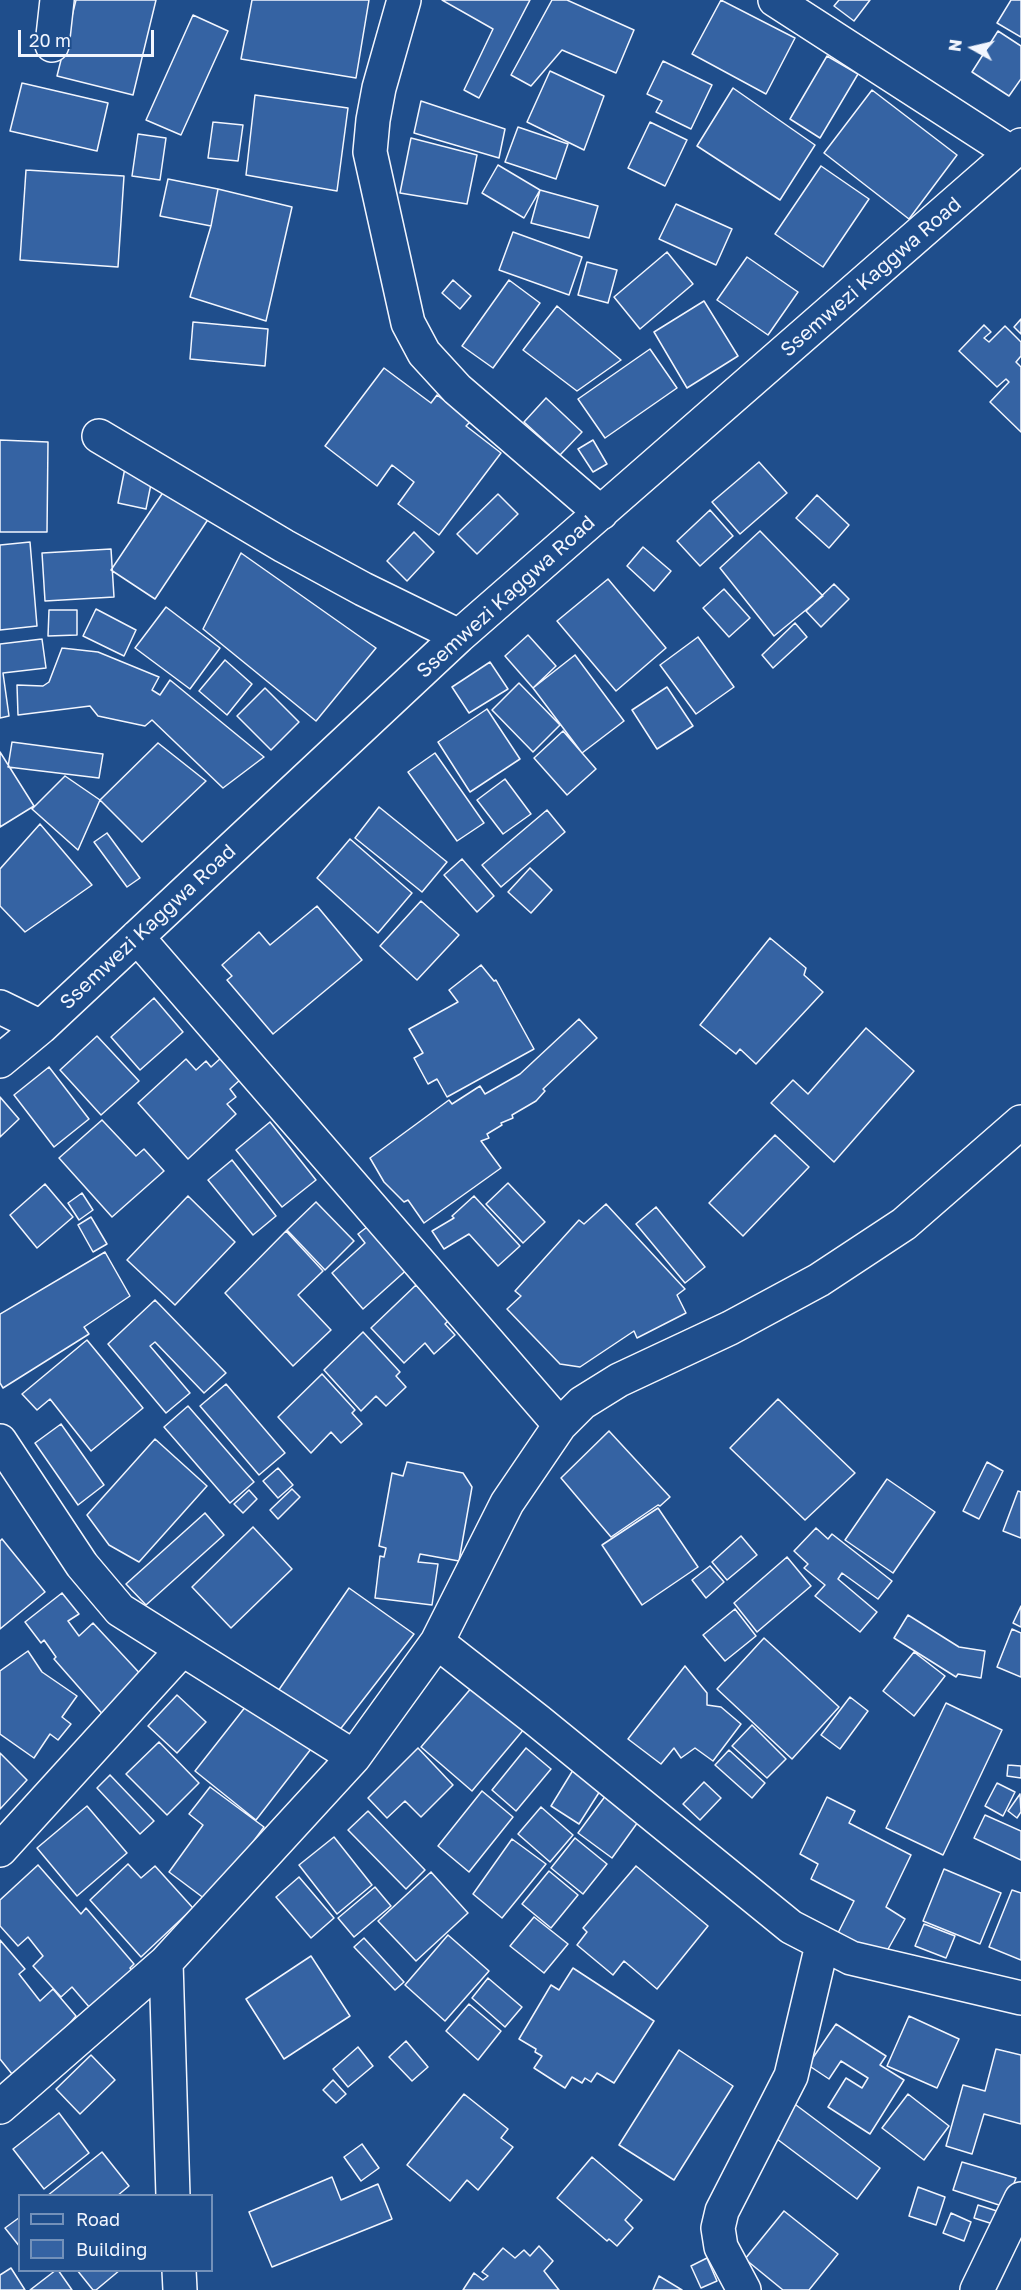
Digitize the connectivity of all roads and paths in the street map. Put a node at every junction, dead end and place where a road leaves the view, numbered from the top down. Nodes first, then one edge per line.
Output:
1 (57, 0) edge
2 (404, 0) edge
3 (775, 0) edge
4 (52, 45) dead end
5 (1017, 149) edge
6 (99, 436) dead end
7 (601, 513) junction
8 (459, 636) junction
9 (137, 937) junction
10 (0, 1007) edge
11 (41, 1027) junction
12 (0, 1061) edge
13 (1021, 1122) edge
14 (560, 1425) junction
15 (0, 1441) edge
16 (437, 1642) junction
17 (181, 1651) junction
18 (354, 1757) junction
19 (0, 1850) edge
20 (822, 1946) junction
21 (166, 1962) junction
22 (1021, 1998) edge
23 (0, 2108) edge
24 (172, 2194) edge
25 (1021, 2199) edge
26 (178, 2272) edge
27 (180, 2290) edge
28 (744, 2290) edge
29 (977, 2290) edge

1 - 4 street
2 - 7 street
3 - 5 street
5 - 7 street, Ssemwezi Kaggwa Road
6 - 8 street
7 - 8 street, Ssemwezi Kaggwa Road
8 - 9 street, Ssemwezi Kaggwa Road
9 - 11 street, Ssemwezi Kaggwa Road
9 - 14 street
10 - 11 street
11 - 12 street, Ssemwezi Kaggwa Road
13 - 14 street
14 - 16 street
15 - 17 street
16 - 18 street
16 - 20 street
17 - 18 street
17 - 19 street
18 - 21 street
20 - 22 street
20 - 28 street
21 - 23 street
21 - 24 street
25 - 29 street
26 - 27 street

